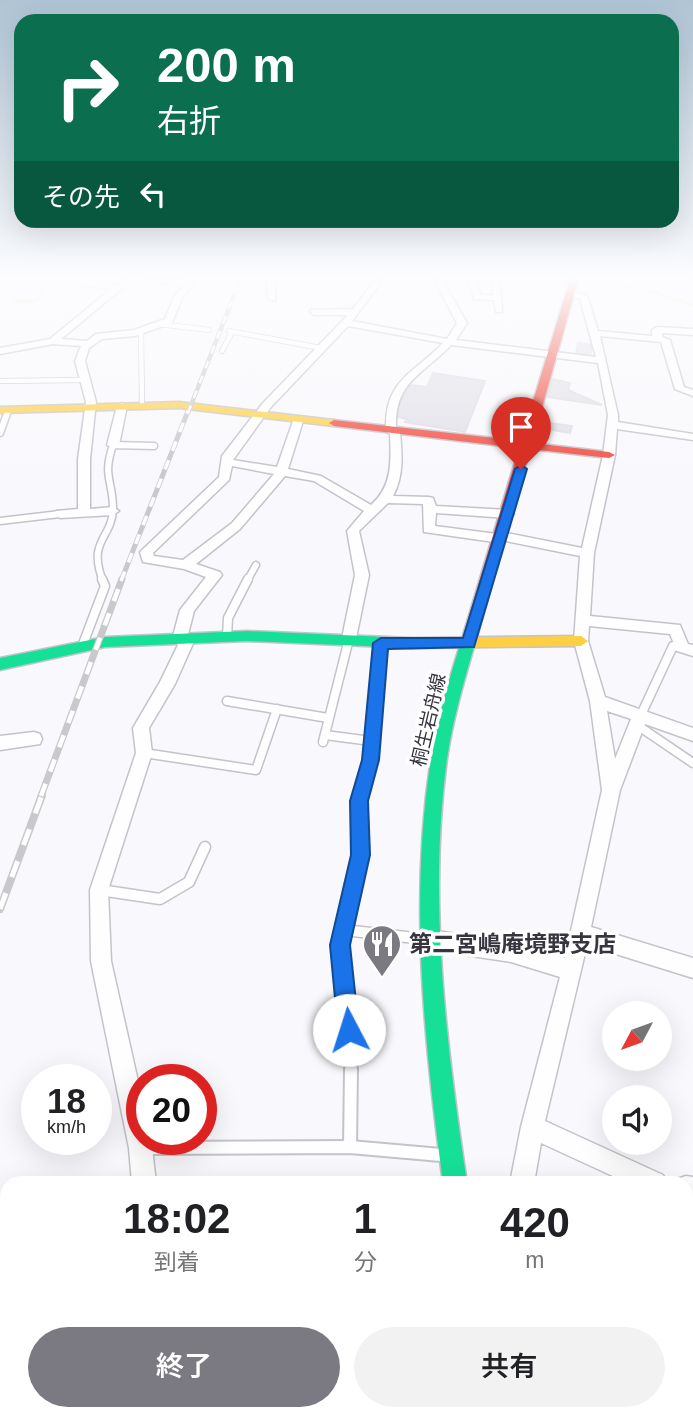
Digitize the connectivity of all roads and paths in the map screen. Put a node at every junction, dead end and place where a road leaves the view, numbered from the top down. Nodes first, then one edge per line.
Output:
1 (25, 346) edge
2 (86, 346) edge
3 (141, 346) edge
4 (224, 346) edge
5 (312, 346) edge
6 (446, 346) edge
7 (485, 346) edge
8 (555, 346) edge
9 (598, 346) edge
10 (667, 346) edge
11 (321, 348) joint
12 (0, 351) edge
13 (222, 351) dead end
14 (553, 355) junction
15 (602, 361) junction
16 (84, 380) junction
17 (0, 381) edge
18 (693, 393) edge
19 (142, 405) junction
20 (122, 406) junction
21 (91, 407) junction
22 (4, 410) edge
23 (260, 416) junction
24 (298, 421) junction
25 (613, 425) junction
26 (393, 431) junction
27 (0, 433) edge
28 (693, 437) edge
29 (113, 445) junction
30 (155, 446) dead end
31 (527, 446) junction
32 (609, 455) junction
33 (227, 462) junction
34 (281, 473) junction
35 (385, 499) junction
36 (430, 509) junction
37 (84, 511) junction
38 (372, 511) junction
39 (113, 512) junction
40 (60, 514) joint
41 (508, 514) junction
42 (0, 521) edge
43 (502, 537) junction
44 (587, 553) junction
45 (186, 565) junction
46 (256, 565) dead end
47 (582, 620) junction
48 (227, 637) junction
49 (183, 639) junction
50 (581, 641) junction
51 (348, 643) junction
52 (381, 643) junction
53 (83, 644) junction
54 (468, 644) junction
55 (688, 649) edge
56 (0, 664) edge
57 (227, 701) dead end
58 (598, 701) junction
59 (277, 709) junction
60 (328, 718) junction
61 (639, 721) junction
62 (693, 735) edge
63 (34, 739) dead end
64 (372, 741) junction
65 (0, 743) edge
66 (144, 753) junction
67 (693, 763) edge
68 (611, 790) junction
69 (205, 847) dead end
70 (99, 890) junction
71 (344, 930) junction
72 (580, 933) junction
73 (430, 940) junction
74 (693, 968) edge
75 (572, 970) junction
76 (126, 1078) edge
77 (532, 1127) junction
78 (350, 1147) junction
79 (217, 1148) edge
80 (142, 1155) edge
81 (451, 1155) junction
82 (143, 1176) edge
83 (454, 1176) edge
84 (523, 1176) edge
85 (639, 1176) edge

1 - 12 street
2 - 16 street
3 - 19 lane
4 - 13 lane
5 - 11 lane
6 - 26 street
7 - 14 street
8 - 14 street, 桐生岩舟線
9 - 15 street
10 - 18 street
11 - 23 street
14 - 15 street
14 - 31 street, 桐生岩舟線
15 - 25 street
16 - 17 lane
16 - 21 street
19 - 20 street
19 - 23 street
20 - 21 street
20 - 29 street
21 - 22 street
21 - 37 street
22 - 27 lane
23 - 24 street
23 - 33 street
24 - 26 street
24 - 34 street
25 - 28 street
25 - 32 street
26 - 31 street
26 - 35 street
29 - 30 lane
29 - 39 lane
31 - 32 street
31 - 41 street, 桐生岩舟線
32 - 44 street
33 - 34 street
33 - 45 street
34 - 38 street
34 - 45 street
35 - 36 street
35 - 38 street
36 - 41 street
36 - 43 street
37 - 39 street
37 - 40 street
38 - 51 street
39 - 53 lane
40 - 42 lane
41 - 43 street, 桐生岩舟線
43 - 44 street
43 - 54 street, 桐生岩舟線
44 - 47 street
45 - 49 street
46 - 48 lane
47 - 50 street
47 - 55 street
48 - 49 street
48 - 51 street
49 - 53 street
49 - 66 street
50 - 54 street
50 - 58 street
51 - 52 street
51 - 60 lane
52 - 54 street
52 - 64 lane
53 - 56 street
54 - 73 street, 桐生岩舟線
55 - 61 lane
57 - 59 lane
58 - 61 street
58 - 68 street
59 - 60 lane
59 - 66 lane
60 - 64 lane
61 - 62 street
61 - 67 lane
61 - 68 street
63 - 65 street
64 - 71 lane
66 - 70 street
68 - 72 street
69 - 70 lane
70 - 76 street
71 - 73 lane
71 - 78 lane
72 - 74 street
72 - 75 street
73 - 75 street
73 - 81 street, 桐生岩舟線
75 - 77 street
77 - 84 street
77 - 85 street
78 - 79 lane
78 - 81 lane
80 - 82 street
81 - 83 street, 桐生岩舟線

